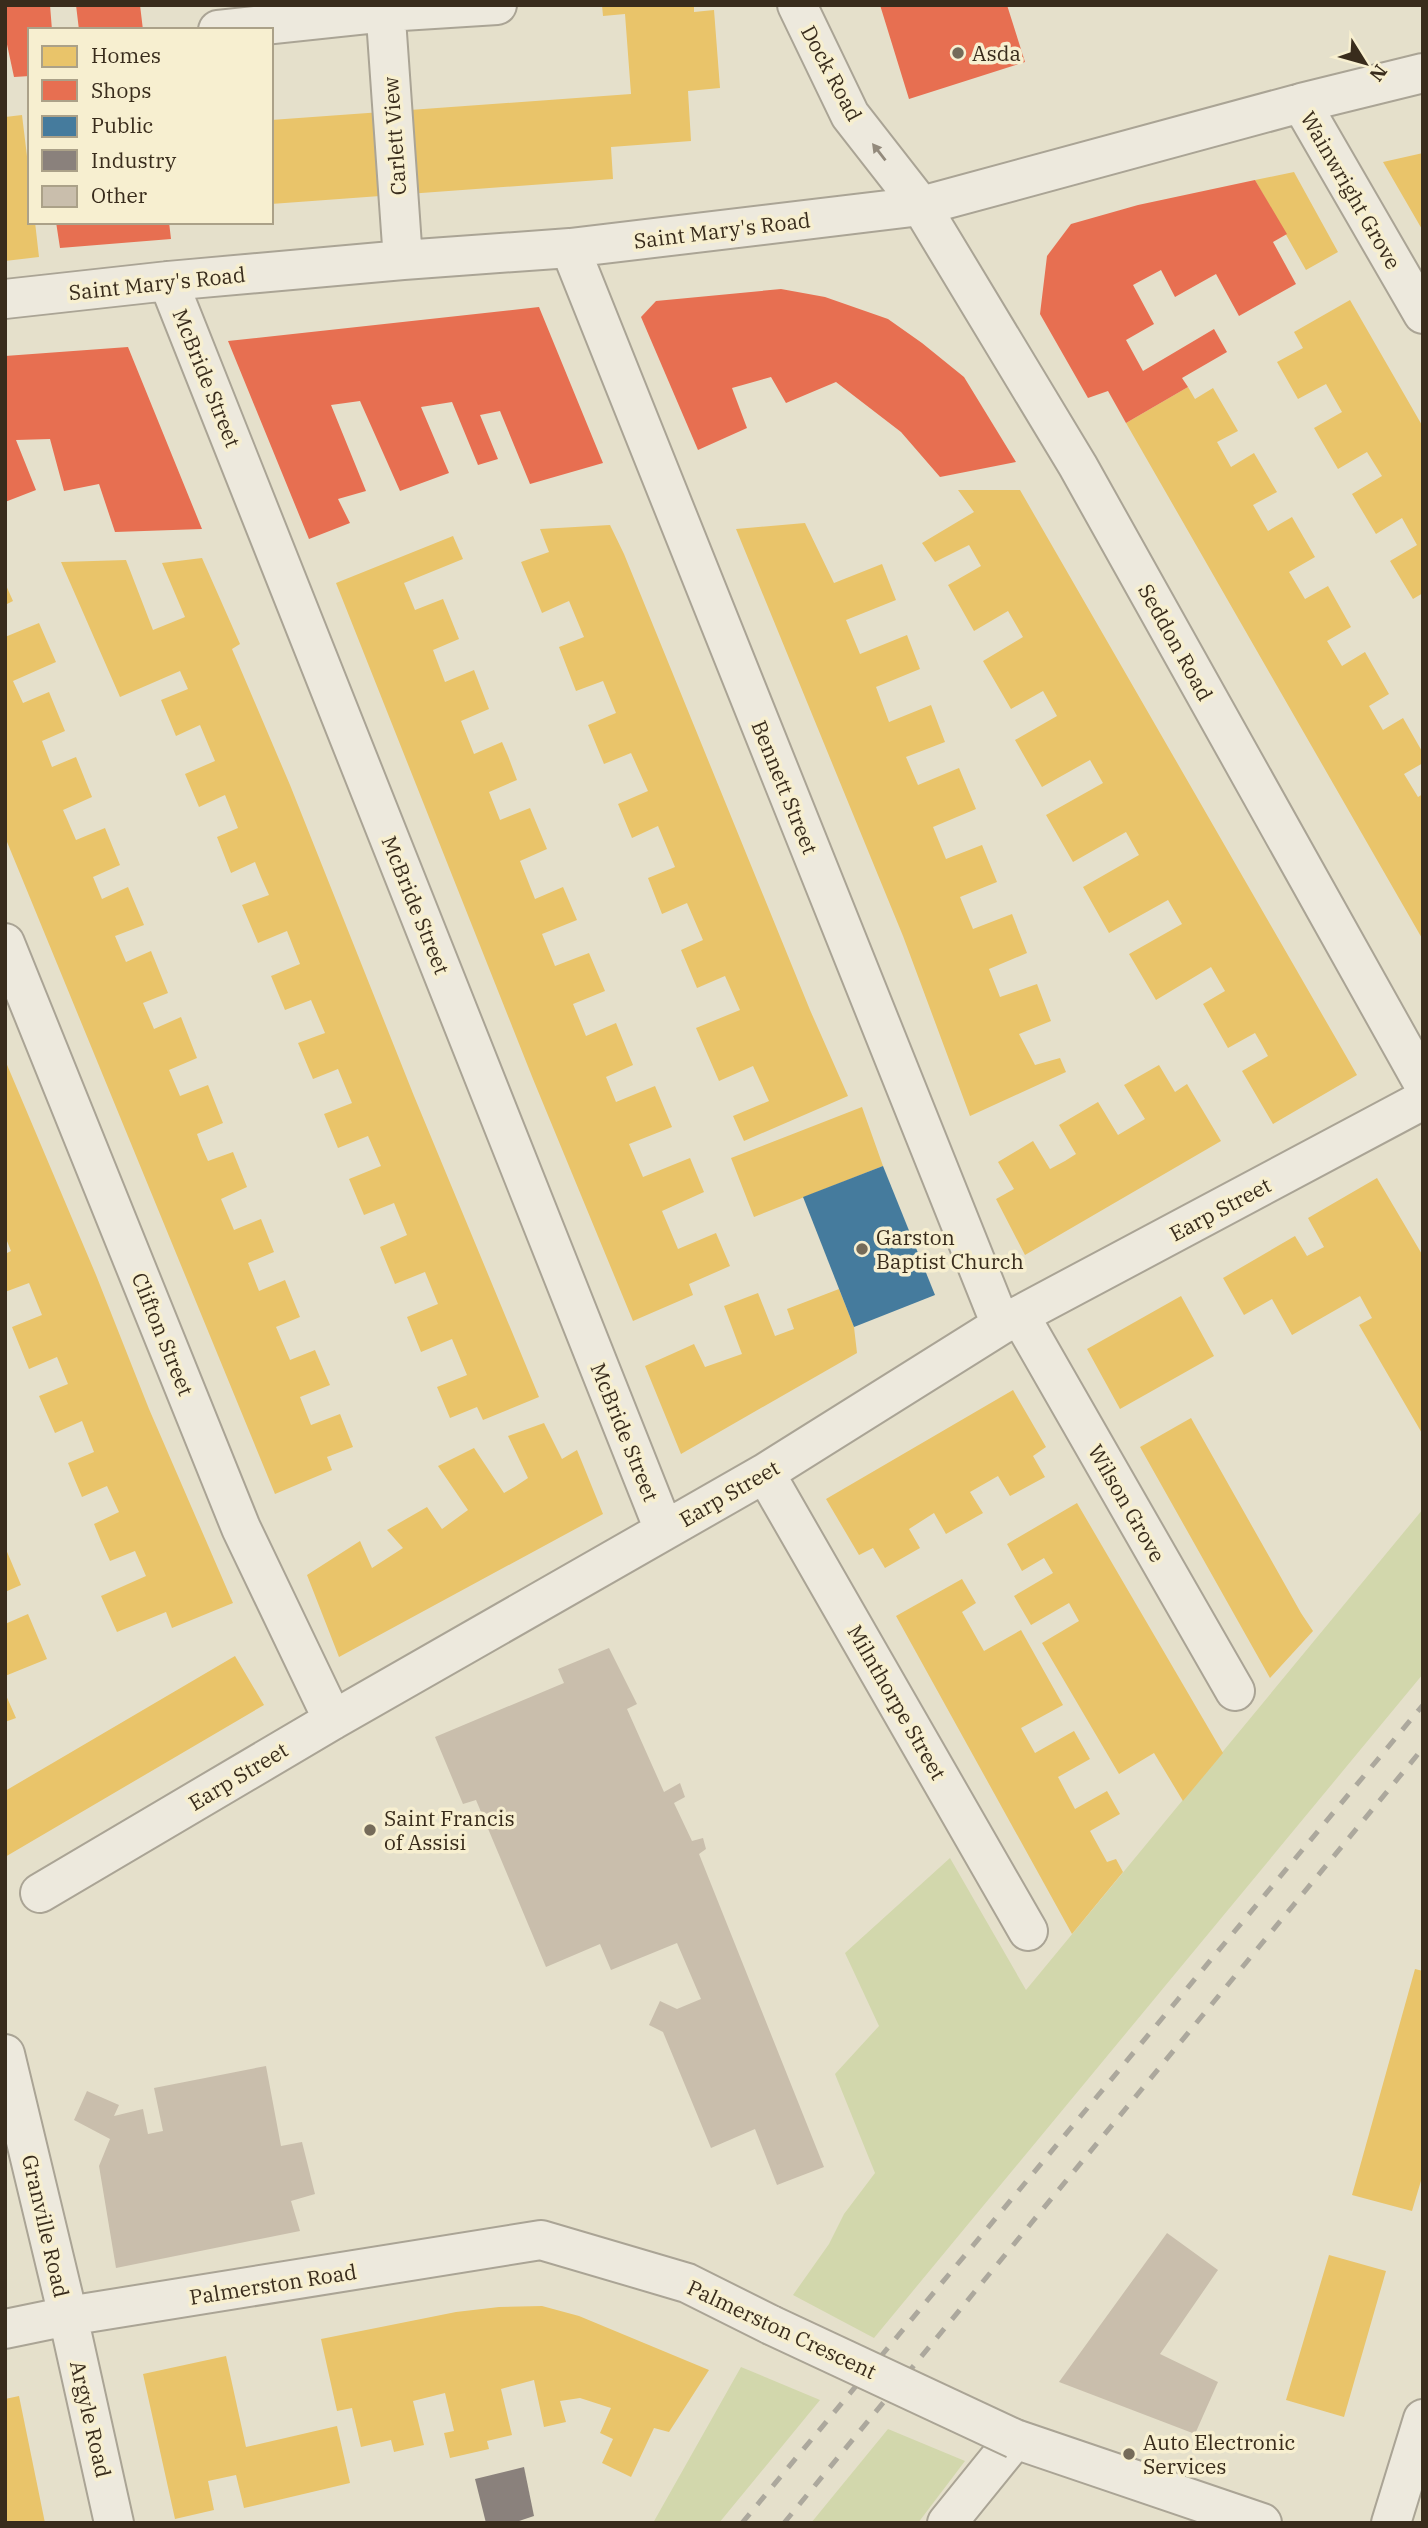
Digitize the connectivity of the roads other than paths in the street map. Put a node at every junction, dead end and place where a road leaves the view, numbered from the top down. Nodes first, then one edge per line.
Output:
1 (497, 5) edge
2 (797, 5) edge
3 (385, 9) edge
4 (234, 28) edge
5 (1423, 73) edge
6 (1301, 103) junction
7 (921, 206) junction
8 (569, 248) junction
9 (403, 260) junction
10 (168, 281) junction
11 (5, 299) edge
12 (1423, 314) edge
13 (5, 943) edge
14 (1423, 1083) edge
15 (1423, 1100) edge
16 (1010, 1321) junction
17 (765, 1474) junction
18 (664, 1530) junction
19 (1235, 1691) dead end
20 (333, 1720) junction
21 (40, 1893) dead end
22 (1028, 1931) dead end
23 (5, 2054) edge
24 (541, 2240) joint
25 (68, 2316) junction
26 (5, 2329) edge
27 (1423, 2418) edge
28 (1015, 2439) junction
29 (114, 2523) edge
30 (947, 2523) edge
31 (1262, 2523) edge
32 (1391, 2523) edge

1 - 3 street
7 -> 2 street, Dock Road
3 - 4 street
3 - 9 street, Carlett View
5 - 6 street, Saint Mary's Road
6 - 7 street, Saint Mary's Road
6 - 12 street, Wainwright Grove
7 - 8 street, Saint Mary's Road
7 - 14 street, Seddon Road
8 - 9 street, Saint Mary's Road
8 - 16 street, Bennett Street
9 - 10 street, Saint Mary's Road
10 - 11 street, Saint Mary's Road
10 - 18 street, McBride Street
13 - 20 street, Clifton Street
15 - 16 street, Earp Street
16 - 17 street, Earp Street
16 - 19 street, Wilson Grove
17 - 18 street, Earp Street
17 - 22 street, Milnthorpe Street
18 - 20 street, Earp Street
20 - 21 street, Earp Street
23 - 25 street, Granville Road
24 - 25 street, Palmerston Road
24 - 28 street, Palmerston Crescent, bridge
25 - 26 street, Palmerston Road
25 - 29 street, Argyle Road
27 - 32 street
28 - 30 street
28 - 31 street, Palmerston Crescent

